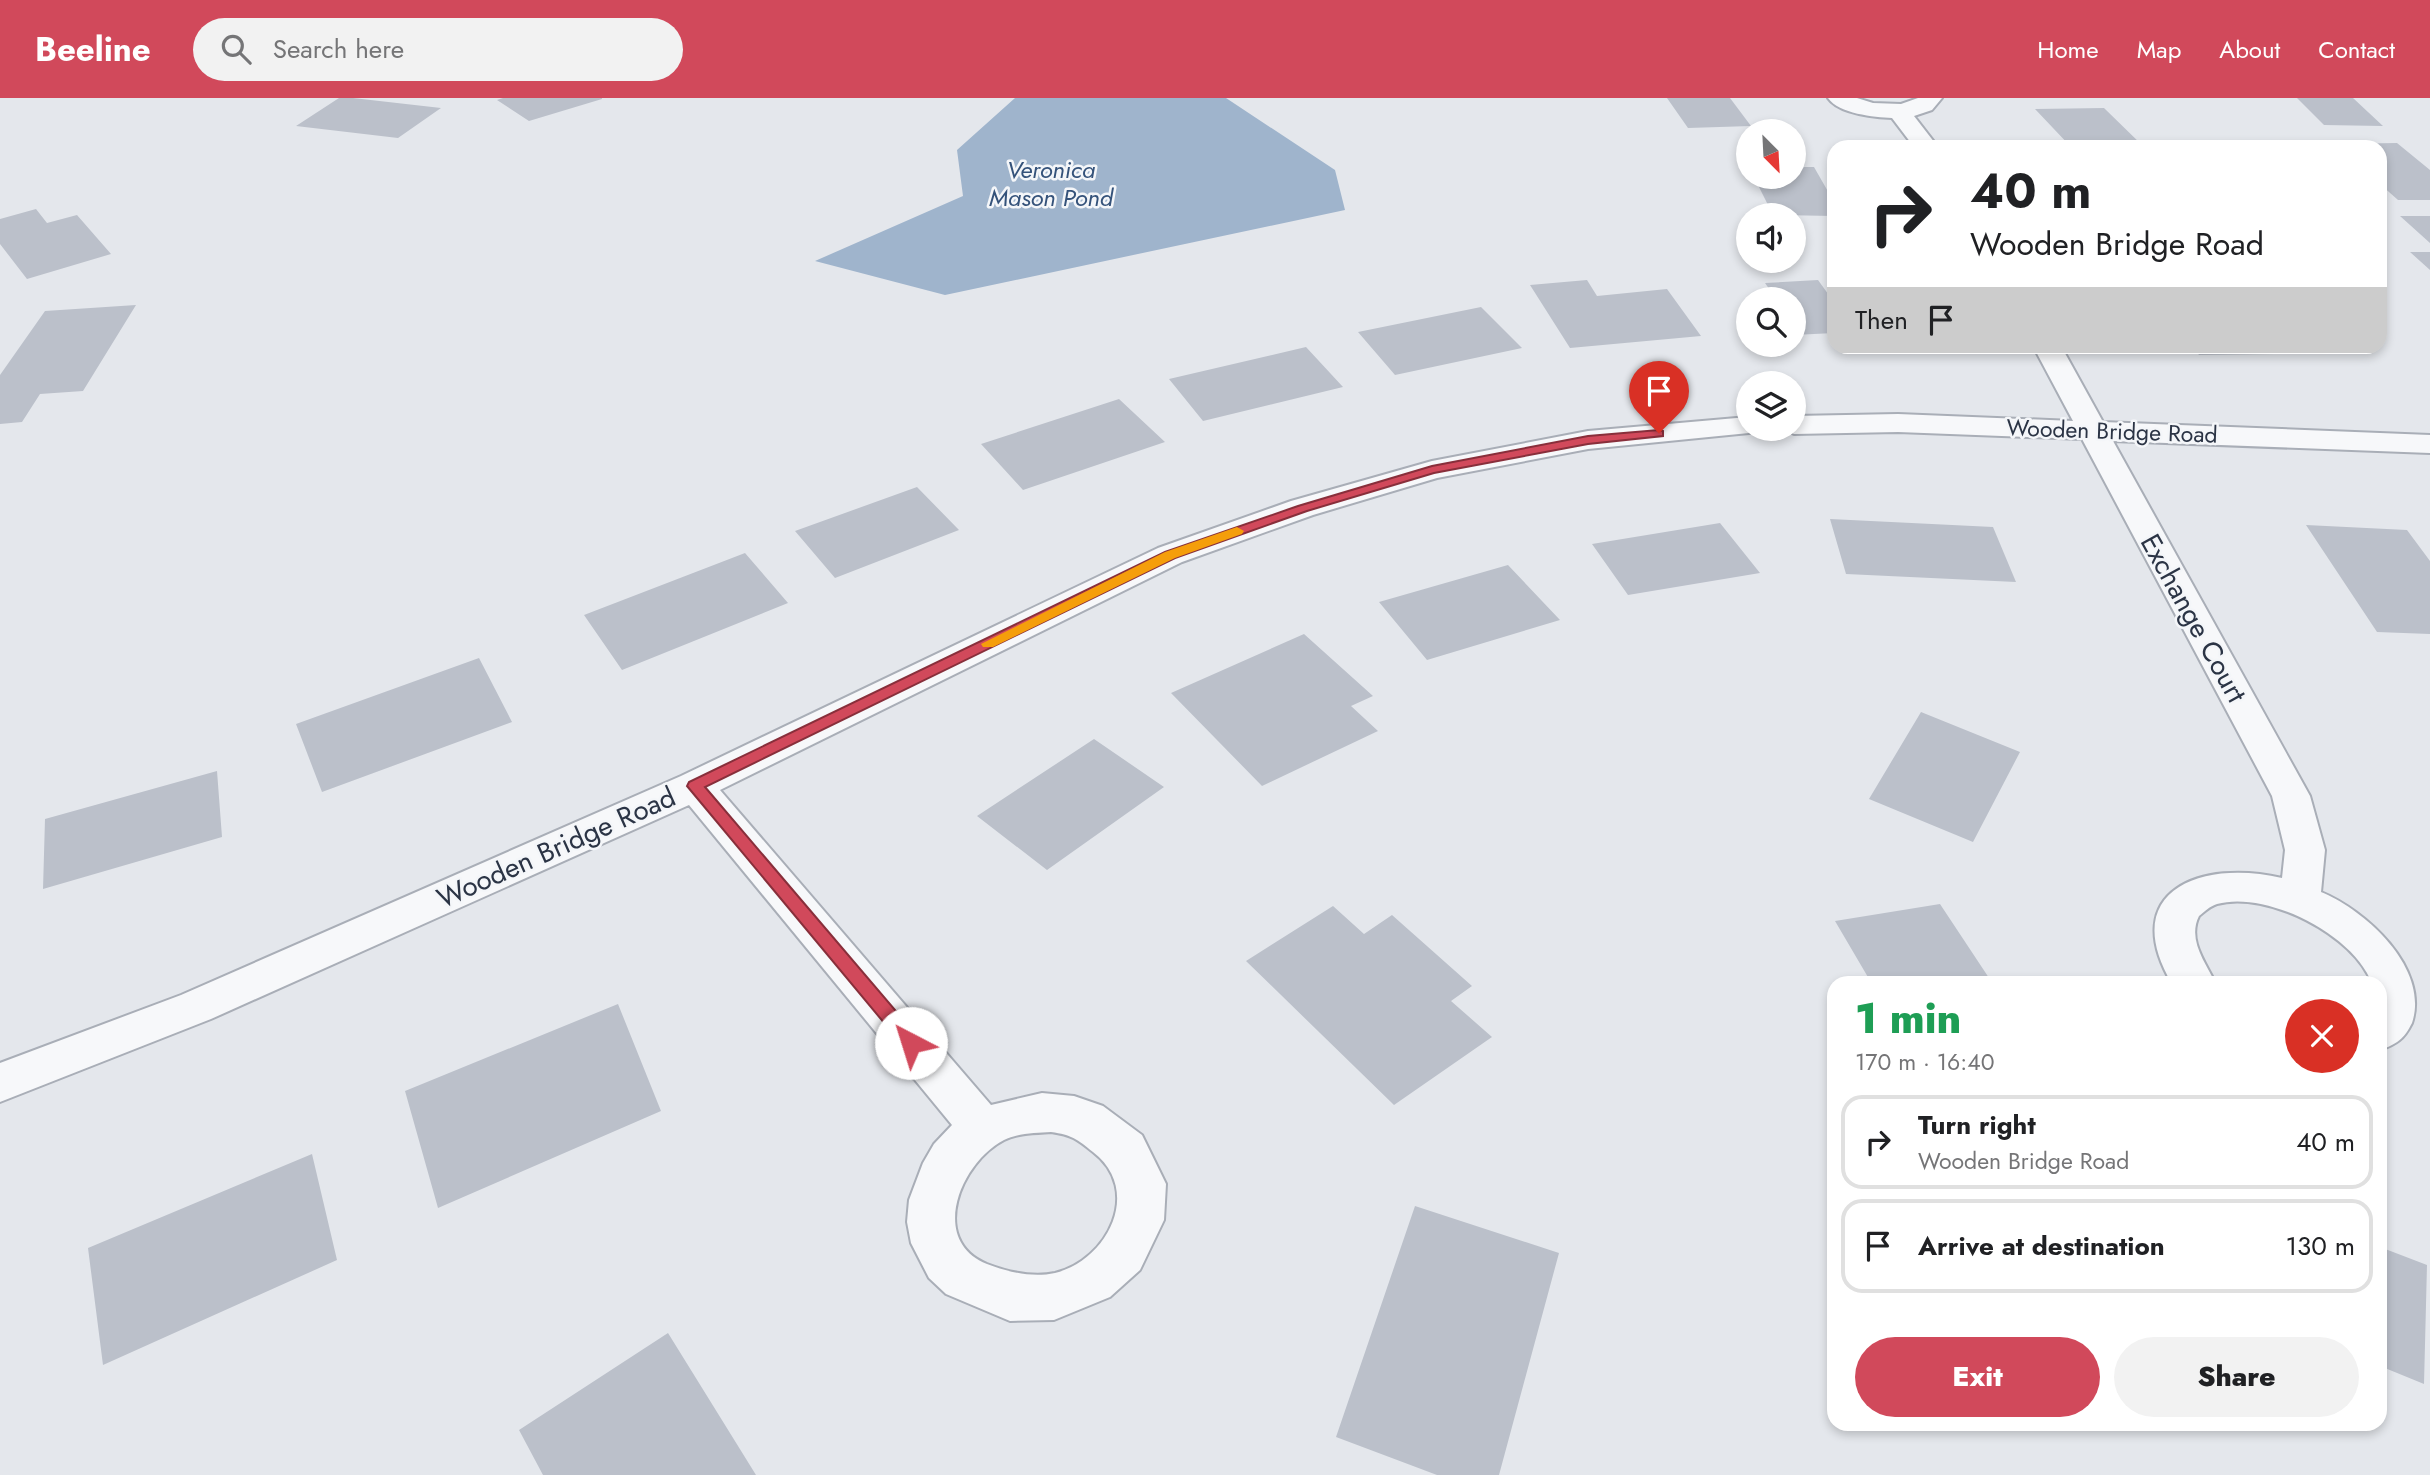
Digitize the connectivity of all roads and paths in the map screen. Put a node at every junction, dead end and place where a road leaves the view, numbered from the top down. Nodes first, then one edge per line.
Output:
1 (1839, 98) edge
2 (1931, 98) edge
3 (1898, 111) junction
4 (1921, 140) edge
5 (2051, 354) edge
6 (1806, 425) edge
7 (1736, 427) edge
8 (2092, 430) junction
9 (2430, 444) edge
10 (695, 786) junction
11 (2300, 899) junction
12 (2189, 976) edge
13 (2387, 1026) edge
14 (0, 1083) edge
15 (983, 1129) junction

1 - 3 street
2 - 3 street
3 - 4 street
5 - 8 street, Exchange Court
6 - 8 street, Wooden Bridge Road
7 - 10 street, Wooden Bridge Road
8 - 9 street, Wooden Bridge Road
8 - 11 street, Exchange Court
10 - 14 street, Wooden Bridge Road
10 - 15 street
11 - 12 street
11 - 13 street
15 - 15 street

